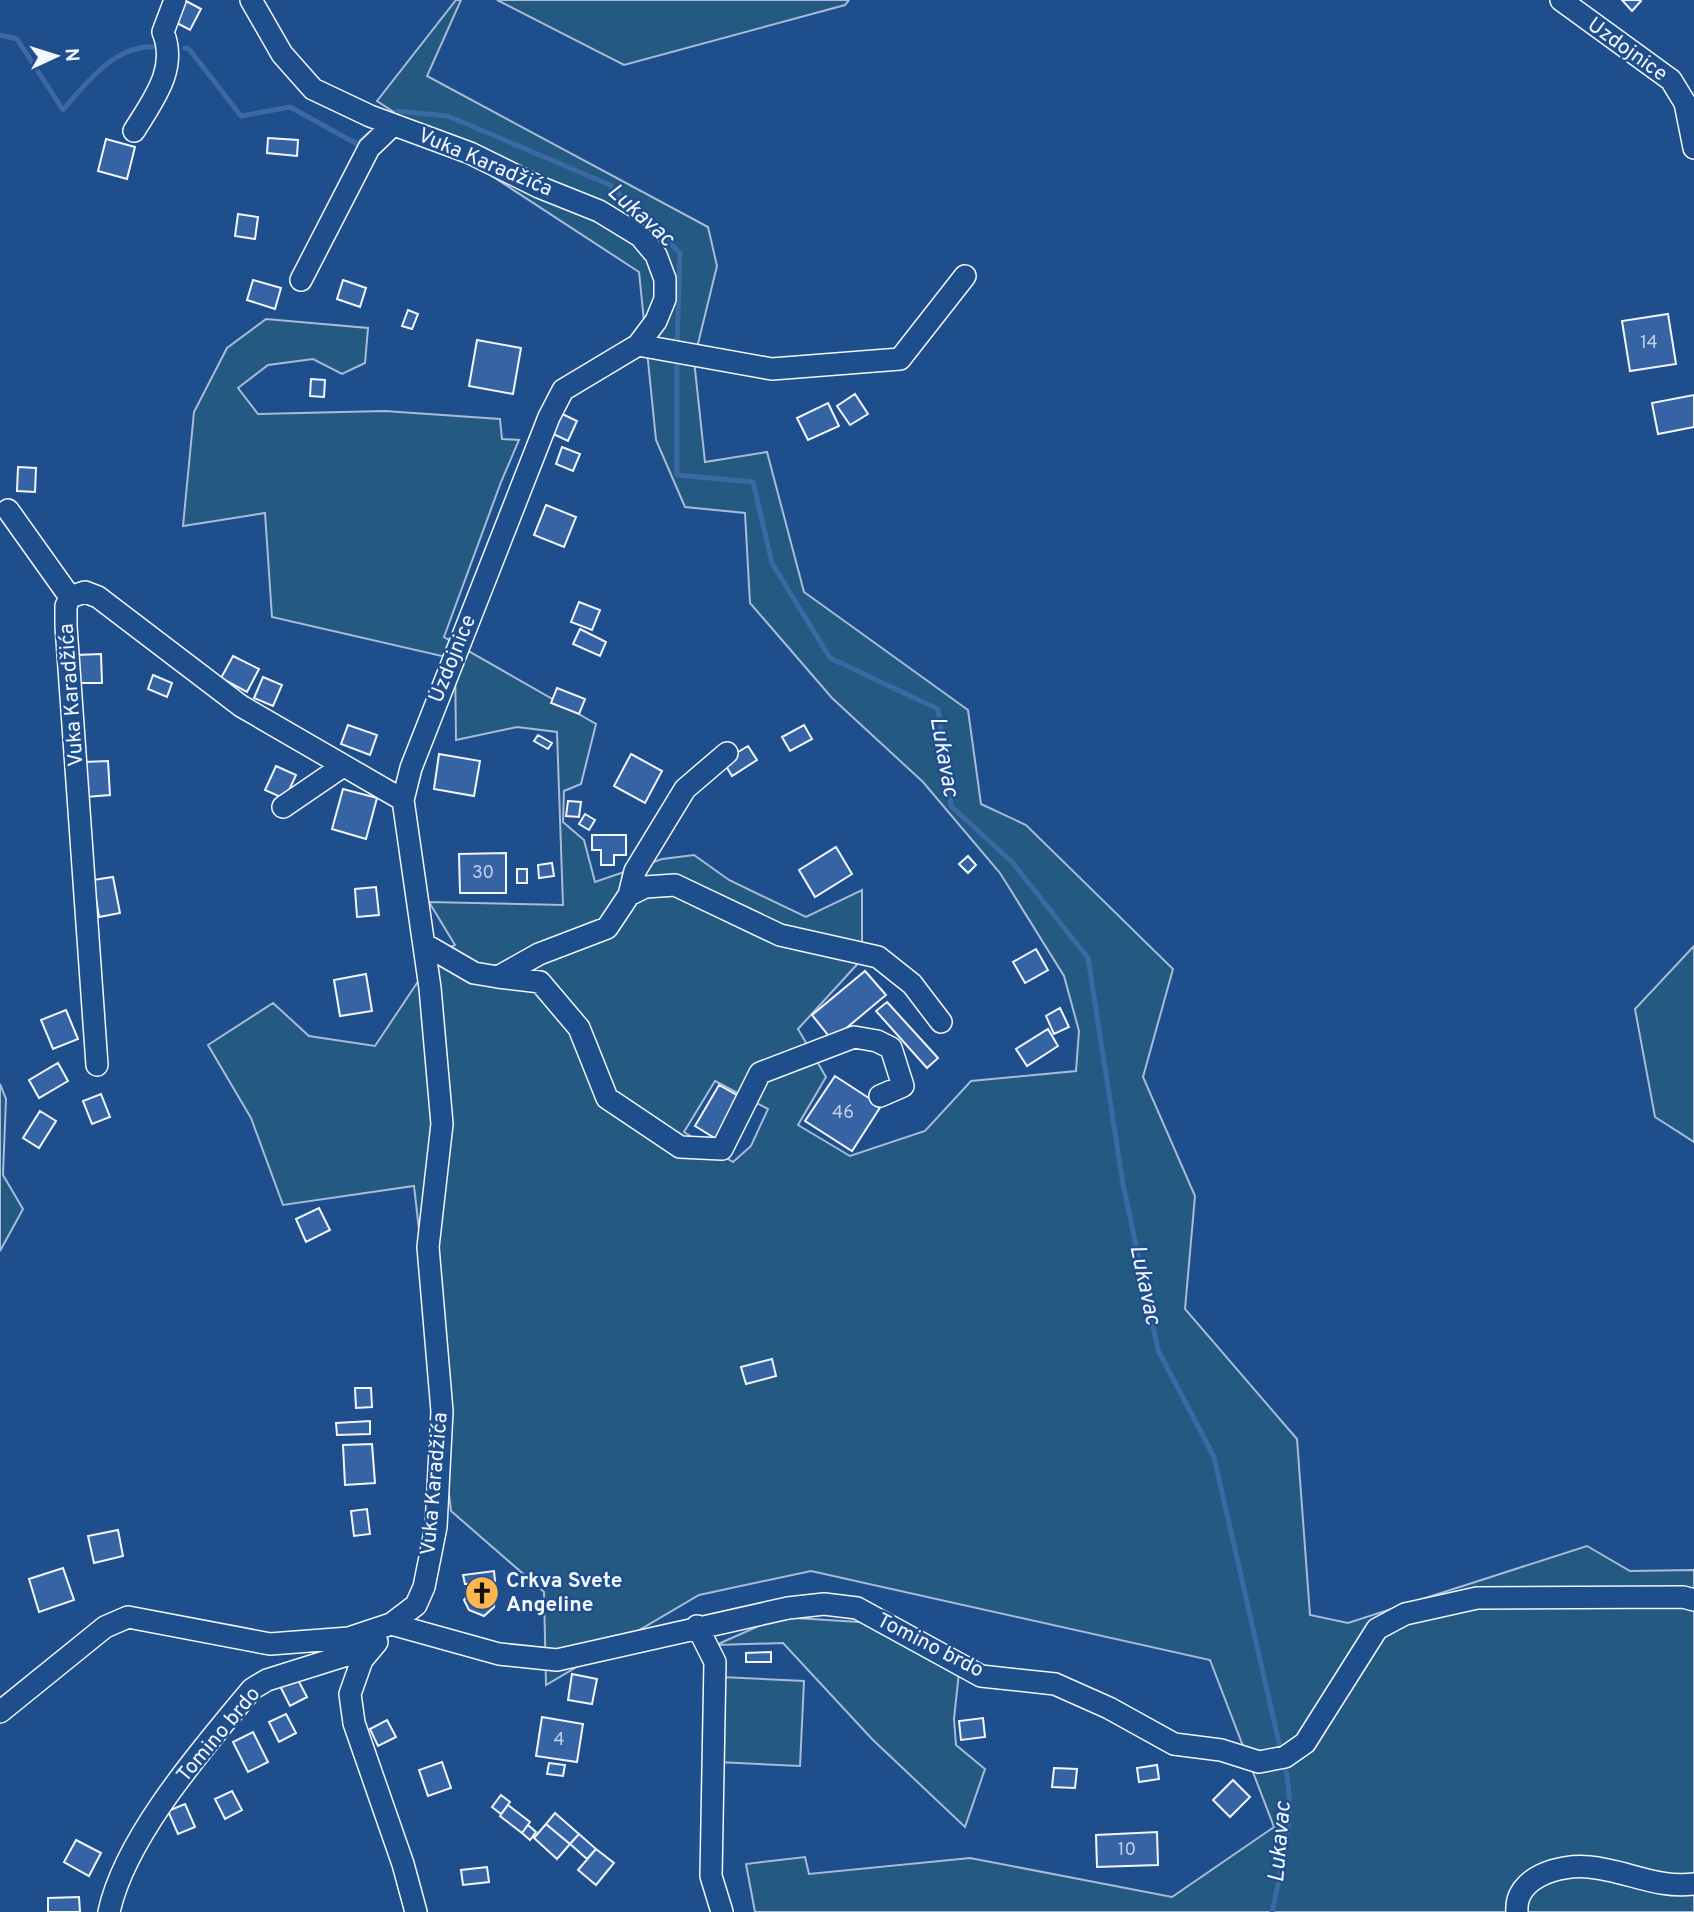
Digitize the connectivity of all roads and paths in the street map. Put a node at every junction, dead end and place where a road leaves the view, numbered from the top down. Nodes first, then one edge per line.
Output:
1 (175, 0) edge
2 (251, 0) edge
3 (1561, 0) edge
4 (393, 125) junction
5 (134, 131) dead end
6 (1694, 148) edge
7 (965, 276) dead end
8 (301, 280) dead end
9 (638, 345) junction
10 (8, 510) dead end
11 (70, 597) junction
12 (727, 753) dead end
13 (343, 766) junction
14 (403, 800) junction
15 (283, 807) dead end
16 (629, 895) junction
17 (424, 944) junction
18 (498, 977) junction
19 (941, 1021) dead end
20 (97, 1065) dead end
21 (880, 1096) dead end
22 (1694, 1600) edge
23 (391, 1624) junction
24 (697, 1626) junction
25 (0, 1712) edge
26 (1694, 1884) edge
27 (109, 1912) edge
28 (416, 1912) edge
29 (722, 1912) edge
30 (1517, 1912) edge

1 - 5 street
2 - 4 street, Vuka Karadžića
3 - 6 street, Uzdojnice
4 - 8 street
4 - 9 street, Vuka Karadžića
7 - 9 street
9 - 14 street, Uzdojnice
10 - 11 street
11 - 13 street, Vuka Karadžića
11 - 20 street, Vuka Karadžića
12 - 16 street
13 - 14 street, Vuka Karadžića
13 - 15 street
14 - 17 street, Uzdojnice
16 - 18 street
16 - 19 street
17 - 18 street
17 - 23 street, Vuka Karadžića
18 - 21 street
22 - 24 street, Tomino brdo
23 - 24 street, Tomino brdo
23 - 25 street, Vuka Karadžića
23 - 27 street, Tomino brdo
23 - 28 street
24 - 29 street
26 - 30 street

